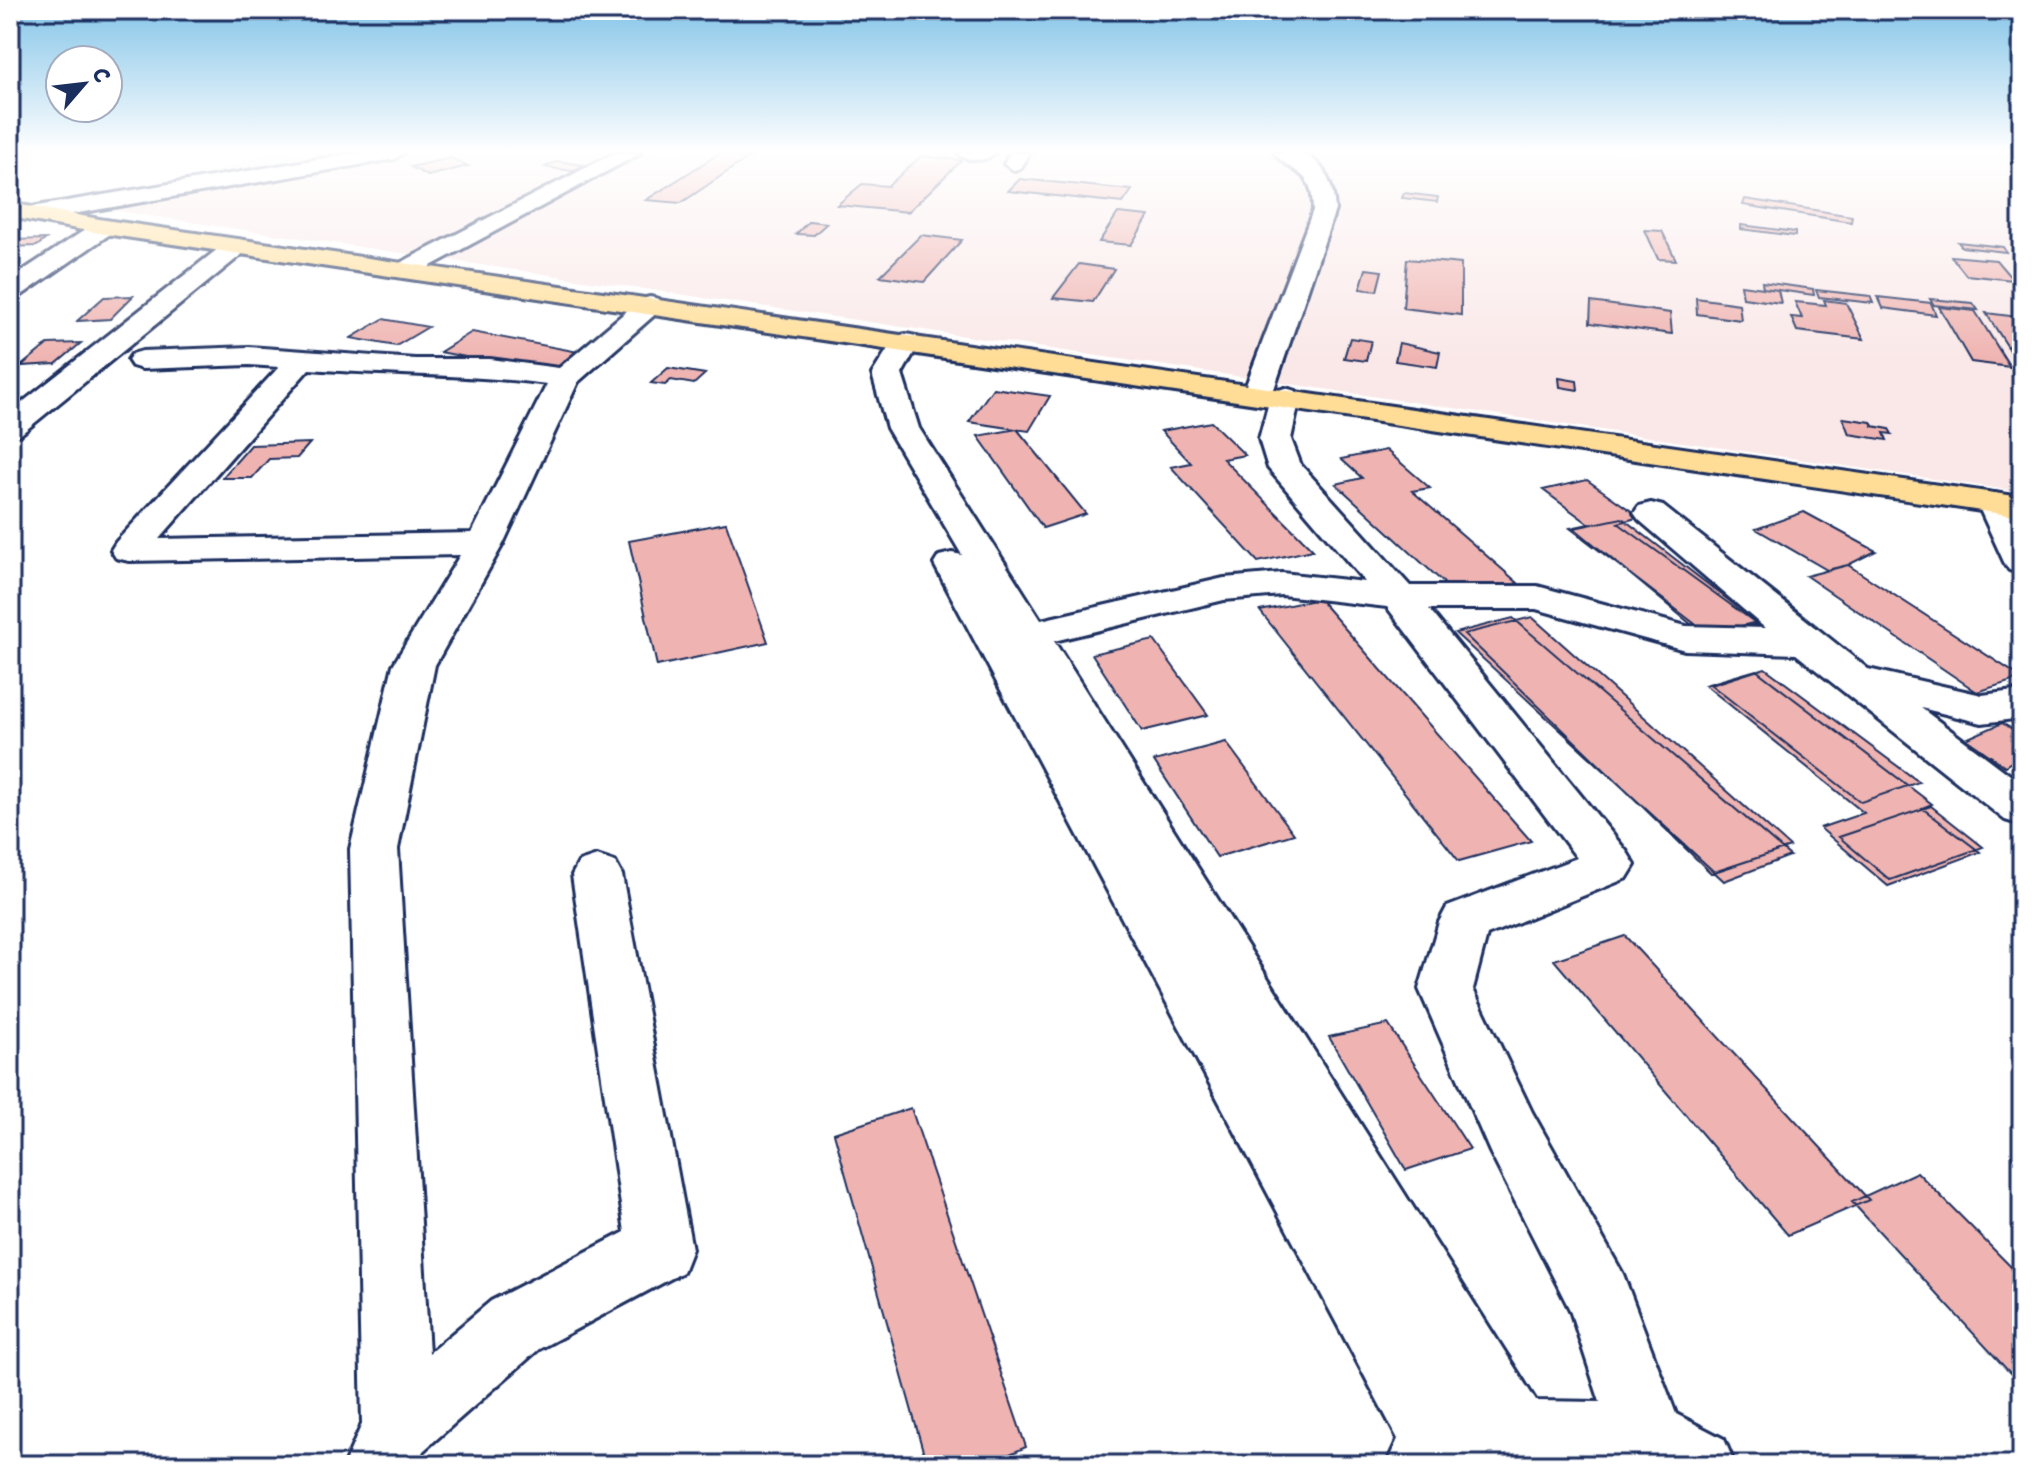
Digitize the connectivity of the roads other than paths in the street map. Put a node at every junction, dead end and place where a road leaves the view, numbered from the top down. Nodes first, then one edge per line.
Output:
1 (77, 222) edge
2 (498, 222) edge
3 (1321, 222) edge
4 (105, 227) junction
5 (237, 246) junction
6 (405, 270) junction
7 (10, 291) edge
8 (650, 305) junction
9 (892, 340) junction
10 (142, 360) dead end
11 (301, 360) junction
12 (565, 378) junction
13 (1271, 395) junction
14 (10, 427) edge
15 (2008, 505) edge
16 (1651, 513) dead end
17 (485, 544) junction
18 (2022, 562) edge
19 (1399, 597) junction
20 (1029, 635) junction
21 (1806, 642) junction
22 (1854, 678) junction
23 (2022, 704) edge
24 (2022, 808) edge
25 (597, 875) dead end
26 (389, 1445) edge
27 (1526, 1451) edge
28 (1673, 1452) edge
29 (1441, 1463) edge

1 - 4 main road
2 - 6 street
3 - 13 street
4 - 5 main road
4 - 7 street
5 - 6 main road
5 - 14 street
6 - 8 main road
8 - 9 main road
8 - 12 street
9 - 13 main road
9 - 20 street
9 - 29 street
10 - 11 street
11 - 12 street
11 - 17 street
12 - 17 street
13 - 15 main road
13 - 19 street
15 - 18 street
16 - 21 street
17 - 26 street
19 - 20 street
19 - 21 street
19 - 28 street
20 - 27 street
21 - 22 street
22 - 23 street
22 - 24 street
25 - 26 street
27 - 28 street
27 - 29 street

